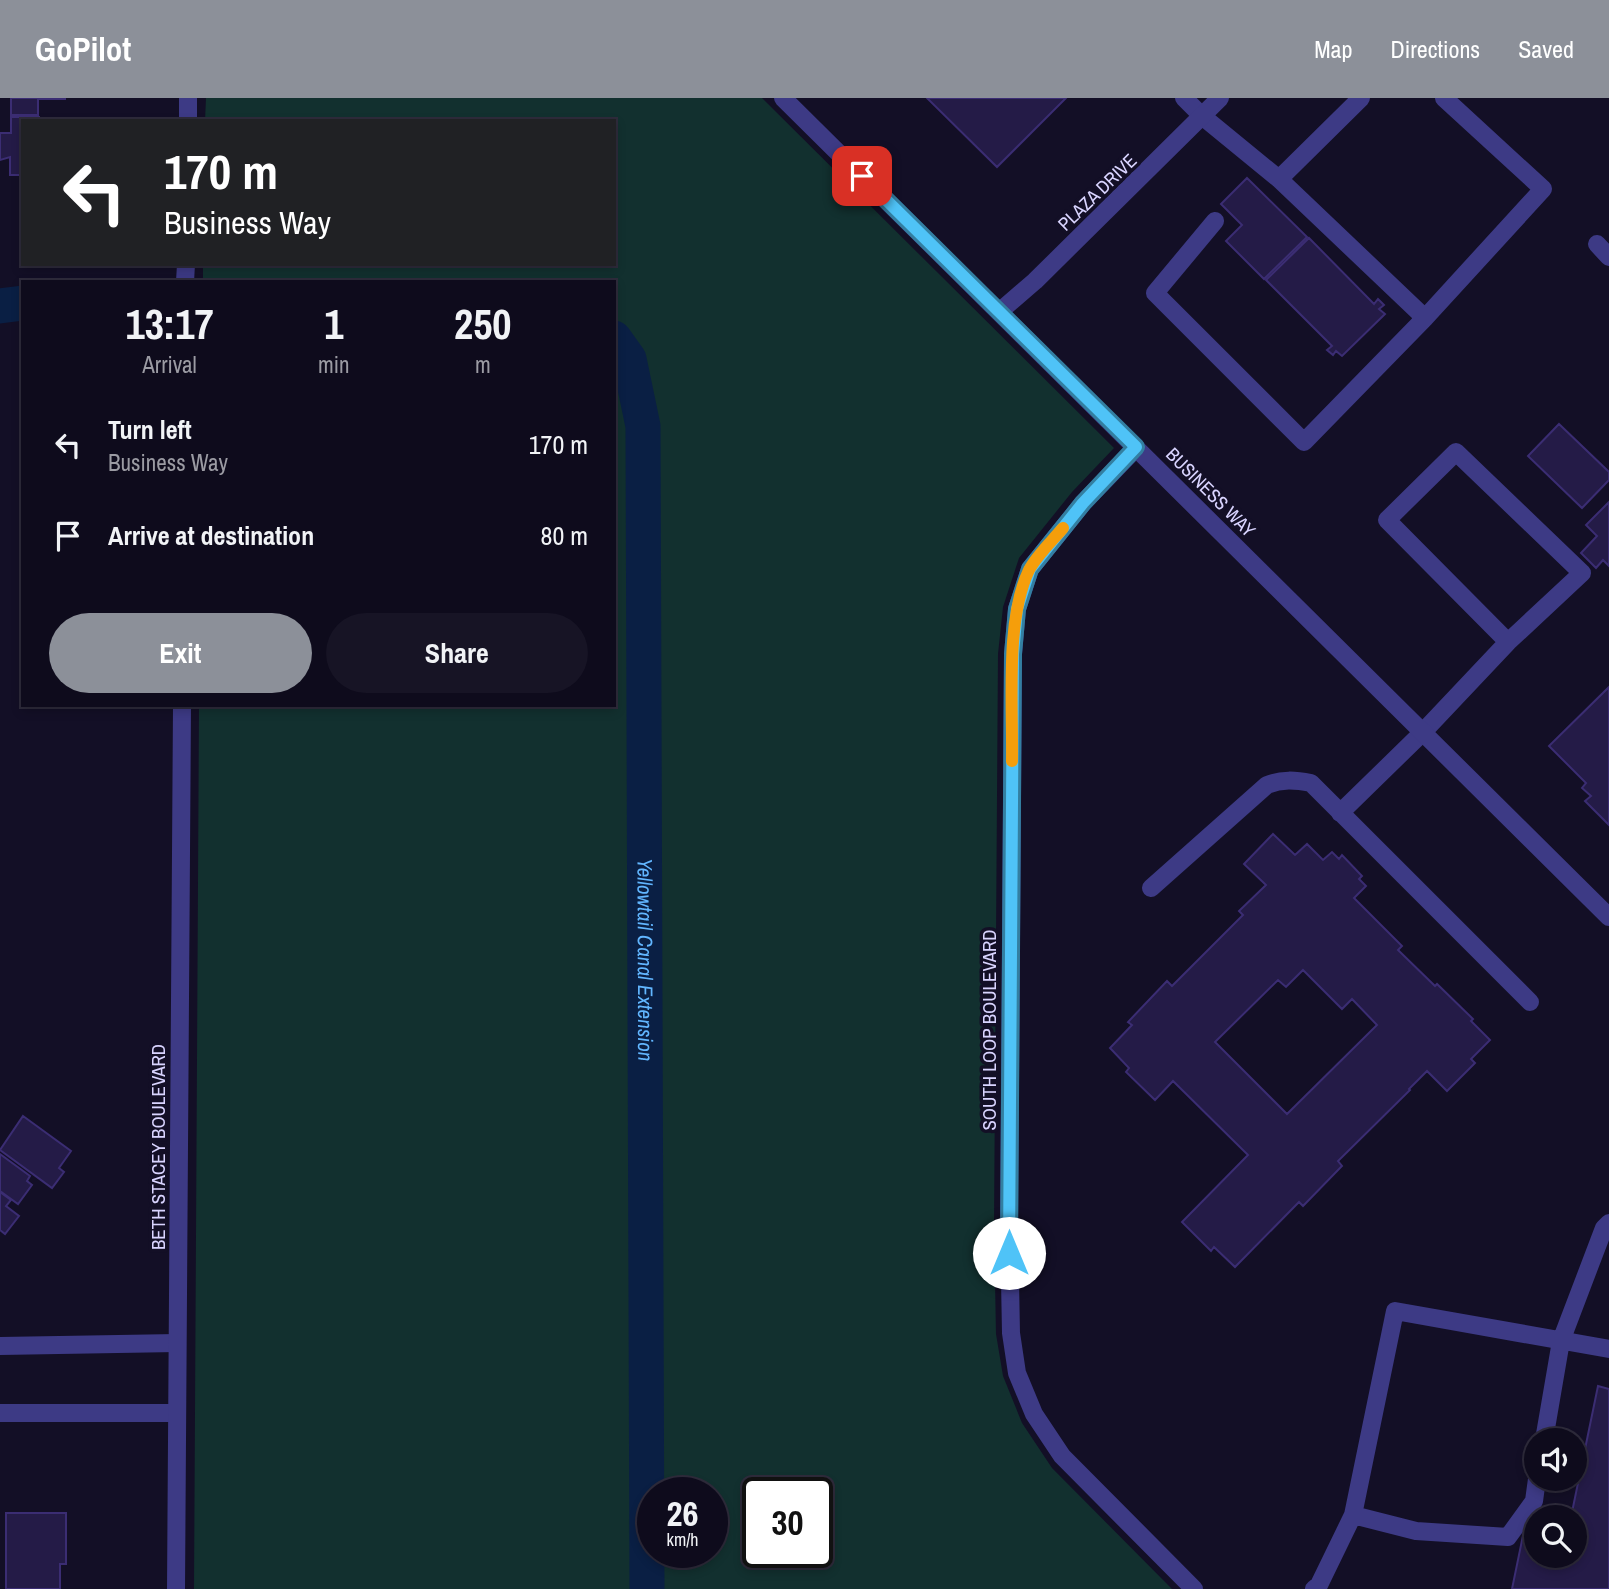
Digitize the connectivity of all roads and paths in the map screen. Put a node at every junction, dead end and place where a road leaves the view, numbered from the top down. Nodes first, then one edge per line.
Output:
1 (188, 98) edge
2 (783, 98) edge
3 (1184, 98) edge
4 (1220, 98) edge
5 (1361, 98) edge
6 (1444, 98) edge
7 (1202, 116) junction
8 (188, 119) edge
9 (1279, 179) junction
10 (1215, 221) dead end
11 (999, 312) junction
12 (1425, 318) junction
13 (1136, 447) junction
14 (1507, 642) junction
15 (182, 707) edge
16 (1423, 732) junction
17 (1340, 813) junction
18 (1151, 888) dead end
19 (1609, 917) edge
20 (1530, 1002) dead end
21 (1609, 1223) edge
22 (1561, 1340) junction
23 (177, 1343) junction
24 (0, 1346) edge
25 (1609, 1349) edge
26 (0, 1413) edge
27 (177, 1413) junction
28 (1546, 1428) edge
29 (1535, 1491) edge
30 (1353, 1515) junction
31 (176, 1589) edge
32 (1194, 1589) edge
33 (1314, 1589) edge

1 - 8 street
2 - 11 street, BUSINESS WAY
3 - 7 street
4 - 7 street, PLAZA DRIVE
5 - 9 street
6 - 12 street
7 - 9 street
7 - 11 street, PLAZA DRIVE
9 - 12 street
10 - 12 street
11 - 13 street, BUSINESS WAY
13 - 16 street, BUSINESS WAY
13 - 32 street, SOUTH LOOP BOULEVARD
14 - 14 street
14 - 16 street
15 - 23 street, BETH STACEY BOULEVARD
16 - 17 street
16 - 19 street, BUSINESS WAY
17 - 18 street
17 - 20 street
21 - 22 street
22 - 25 street
22 - 28 street
22 - 30 street
23 - 24 street
23 - 27 street, BETH STACEY BOULEVARD
26 - 27 street
27 - 31 street, BETH STACEY BOULEVARD
29 - 30 street
30 - 33 street

